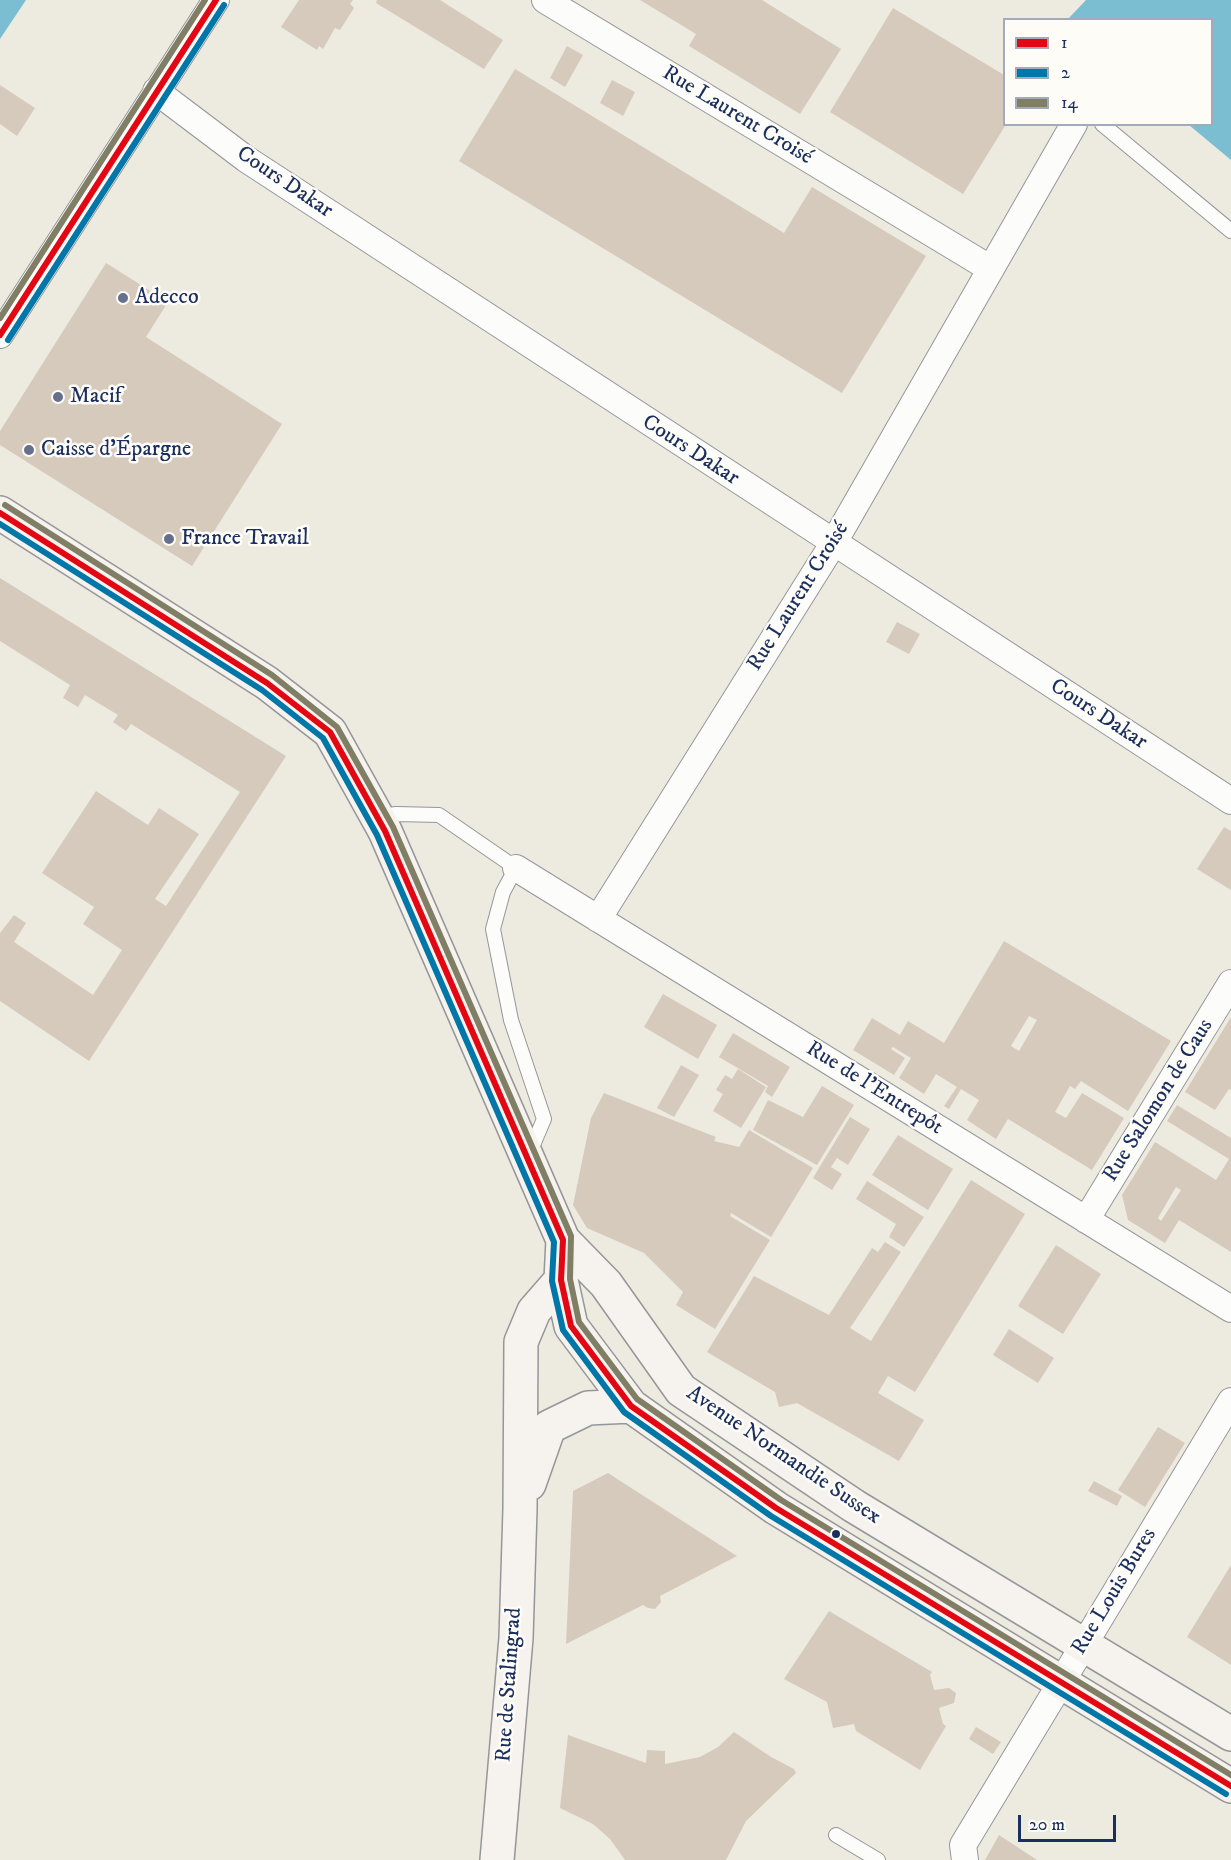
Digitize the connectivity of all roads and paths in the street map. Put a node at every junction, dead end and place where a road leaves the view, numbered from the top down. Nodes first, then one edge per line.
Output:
1 (216, 0) edge
2 (545, 0) edge
3 (156, 91) junction
4 (1073, 126) edge
5 (1104, 126) edge
6 (1231, 231) edge
7 (991, 269) junction
8 (0, 335) edge
9 (0, 513) edge
10 (833, 544) junction
11 (1231, 801) edge
12 (377, 817) junction
13 (516, 868) junction
14 (598, 919) junction
15 (1231, 983) edge
16 (527, 1160) junction
17 (1086, 1220) junction
18 (563, 1240) junction
19 (561, 1280) junction
20 (1231, 1309) edge
21 (1231, 1401) edge
22 (631, 1406) junction
23 (520, 1509) junction
24 (1084, 1643) junction
25 (1061, 1682) junction
26 (1231, 1734) edge
27 (1231, 1786) edge
28 (836, 1834) dead end
29 (964, 1852) edge
30 (497, 1860) edge
31 (878, 1860) edge

1 - 3 street
2 - 7 street, Rue Laurent Croisé
3 - 8 street
3 - 10 street, Cours Dakar
4 - 7 street, Rue Laurent Croisé
5 - 6 lane
7 - 10 street, Rue Laurent Croisé
9 - 12 main road
10 - 11 street, Cours Dakar
10 - 14 street, Rue Laurent Croisé
12 - 13 lane
12 - 16 main road
13 - 14 street, Rue de l'Entrepôt
13 - 16 lane
14 - 17 street, Rue de l'Entrepôt
15 - 17 street, Rue Salomon de Caus
16 - 18 main road
17 - 20 street, Rue de l'Entrepôt
18 - 19 main road, Avenue Normandie Sussex
18 - 24 main road, Avenue Normandie Sussex
19 - 22 main road, Avenue Normandie Sussex
19 - 23 main road, Rue de Stalingrad
21 - 24 street, Rue Louis Bures
22 - 23 main road, Rue de Stalingrad
22 - 25 main road, Avenue Normandie Sussex
23 - 30 main road, Rue de Stalingrad
24 - 25 street, Rue Louis Bures
24 - 26 main road, Avenue Normandie Sussex
25 - 27 main road, Avenue Normandie Sussex
25 - 29 street, Rue Louis Bures
28 - 31 lane

